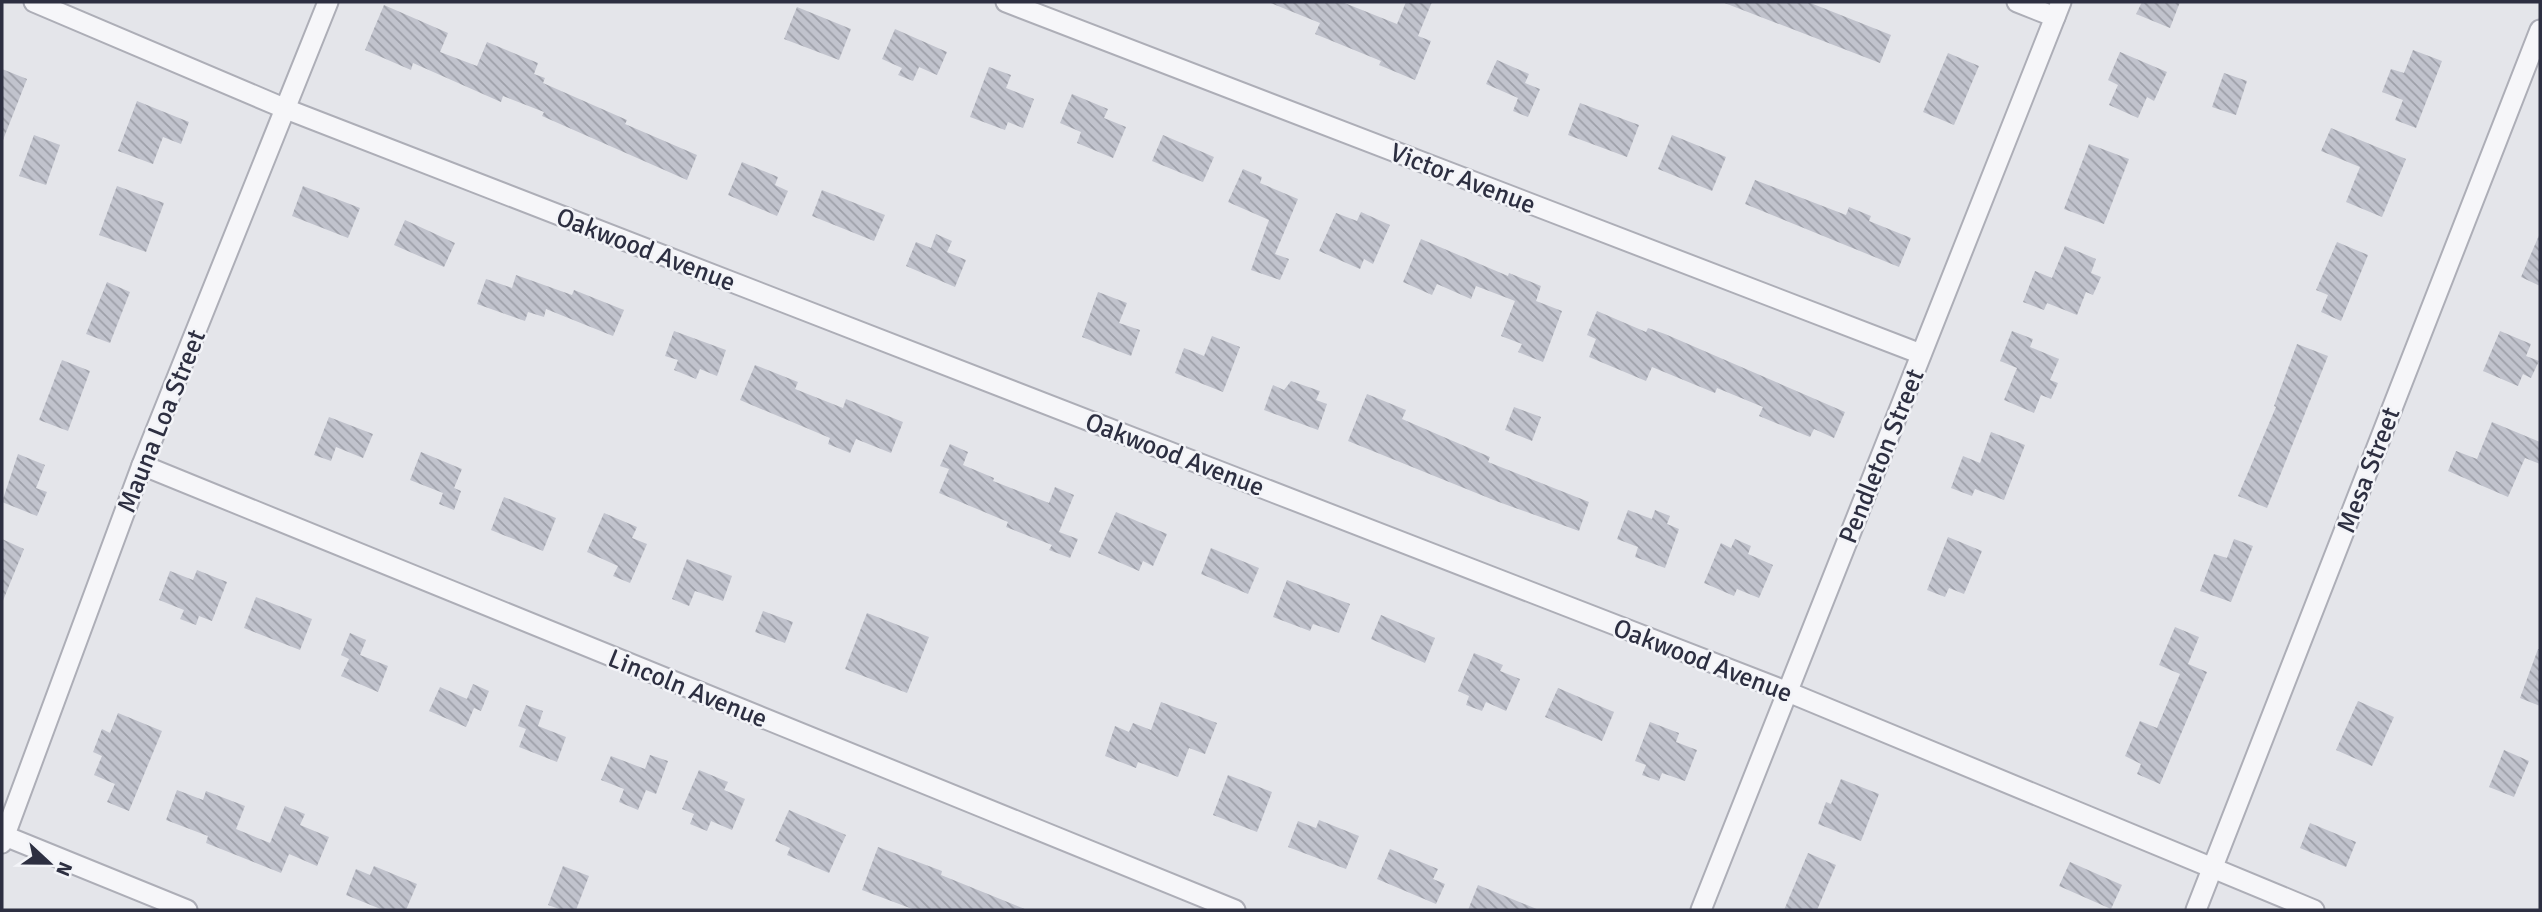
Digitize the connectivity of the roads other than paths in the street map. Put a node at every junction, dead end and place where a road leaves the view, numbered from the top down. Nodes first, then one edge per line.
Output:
1 (34, 2) edge
2 (328, 2) edge
3 (1006, 2) edge
4 (2017, 2) edge
5 (2058, 9) edge
6 (2540, 30) edge
7 (286, 109) junction
8 (1921, 354) junction
9 (142, 465) junction
10 (1788, 692) junction
11 (3, 839) edge
12 (2213, 869) junction
13 (187, 910) edge
14 (1235, 910) edge
15 (1701, 910) edge
16 (2196, 910) edge
17 (2314, 910) edge

1 - 7 street, Oakwood Avenue
2 - 7 street, Mauna Loa Street
3 - 8 street, Victor Avenue
4 - 5 street
5 - 8 street, Pendleton Street
6 - 12 street, Mesa Street
7 - 9 street, Mauna Loa Street
7 - 10 street, Oakwood Avenue
8 - 10 street, Pendleton Street
9 - 11 street, Mauna Loa Street
9 - 14 street, Lincoln Avenue
10 - 12 street, Oakwood Avenue
10 - 15 street, Pendleton Street
11 - 13 street
12 - 16 street, Mesa Street
12 - 17 street, Oakwood Avenue

